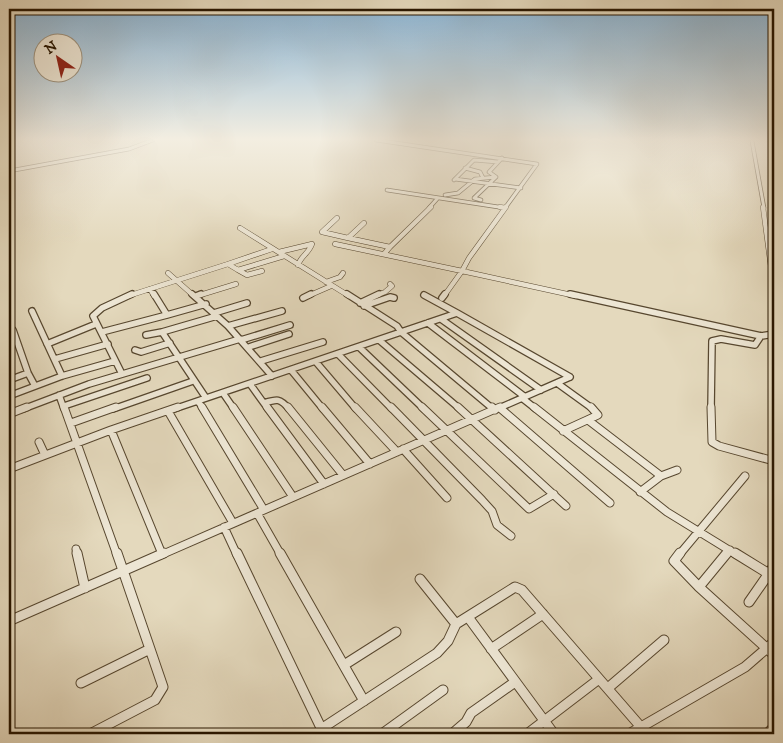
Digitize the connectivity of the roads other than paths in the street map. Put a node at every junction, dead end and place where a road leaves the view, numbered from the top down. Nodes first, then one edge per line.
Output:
1 (459, 175) edge
2 (482, 175) edge
3 (493, 175) edge
4 (529, 175) edge
5 (758, 175) edge
6 (496, 177) junction
7 (483, 178) junction
8 (471, 180) junction
9 (489, 183) junction
10 (520, 188) junction
11 (387, 190) dead end
12 (428, 198) junction
13 (437, 199) junction
14 (481, 200) dead end
15 (505, 208) junction
16 (338, 218) dead end
17 (364, 223) dead end
18 (240, 228) dead end
19 (348, 238) junction
20 (335, 244) dead end
21 (390, 247) junction
22 (272, 249) junction
23 (278, 252) junction
24 (384, 254) junction
25 (284, 256) junction
26 (228, 264) junction
27 (298, 264) junction
28 (238, 270) junction
29 (262, 271) dead end
30 (462, 271) junction
31 (168, 272) dead end
32 (343, 273) dead end
33 (176, 280) junction
34 (236, 284) dead end
35 (328, 284) junction
36 (390, 284) dead end
37 (150, 289) junction
38 (774, 290) edge
39 (424, 295) dead end
40 (196, 296) junction
41 (303, 298) dead end
42 (394, 298) dead end
43 (442, 298) dead end
44 (247, 303) dead end
45 (206, 304) junction
46 (362, 304) junction
47 (32, 311) dead end
48 (282, 311) dead end
49 (457, 313) junction
50 (216, 314) junction
51 (168, 315) junction
52 (441, 319) junction
53 (428, 323) junction
54 (96, 324) junction
55 (290, 325) dead end
56 (228, 326) junction
57 (13, 330) dead end
58 (102, 332) junction
59 (162, 332) junction
60 (401, 332) junction
61 (289, 334) dead end
62 (774, 334) edge
63 (146, 335) dead end
64 (760, 336) junction
65 (241, 339) junction
66 (379, 340) junction
67 (323, 342) dead end
68 (170, 343) junction
69 (47, 344) junction
70 (108, 344) junction
71 (248, 347) junction
72 (359, 347) junction
73 (135, 350) dead end
74 (338, 354) junction
75 (178, 357) junction
76 (55, 359) junction
77 (114, 361) junction
78 (260, 361) junction
79 (316, 362) junction
80 (291, 370) junction
81 (28, 373) junction
82 (122, 374) junction
83 (62, 376) junction
84 (272, 376) junction
85 (147, 378) dead end
86 (9, 380) edge
87 (193, 381) junction
88 (557, 383) junction
89 (250, 384) junction
90 (35, 386) junction
91 (541, 390) junction
92 (223, 393) junction
93 (59, 395) junction
94 (9, 396) edge
95 (206, 398) junction
96 (523, 398) junction
97 (198, 401) junction
98 (264, 403) junction
99 (64, 406) junction
100 (498, 409) junction
101 (168, 411) junction
102 (9, 414) edge
103 (473, 420) junction
104 (588, 420) junction
105 (71, 423) junction
106 (111, 430) junction
107 (447, 431) junction
108 (563, 431) junction
109 (423, 441) junction
110 (39, 442) dead end
111 (77, 442) junction
112 (400, 451) junction
113 (45, 455) junction
114 (774, 461) edge
115 (370, 464) junction
116 (9, 469) edge
117 (677, 470) dead end
118 (343, 475) junction
119 (661, 476) junction
120 (745, 476) dead end
121 (324, 484) junction
122 (640, 492) junction
123 (554, 494) junction
124 (293, 497) junction
125 (447, 498) dead end
126 (610, 503) dead end
127 (566, 506) dead end
128 (261, 511) junction
129 (233, 523) junction
130 (224, 528) junction
131 (699, 531) junction
132 (511, 536) dead end
133 (76, 549) dead end
134 (730, 550) junction
135 (162, 554) junction
136 (123, 571) junction
137 (772, 572) edge
138 (420, 579) dead end
139 (699, 587) junction
140 (85, 588) junction
141 (749, 602) dead end
142 (543, 614) junction
143 (468, 618) junction
144 (9, 621) edge
145 (456, 624) junction
146 (396, 632) dead end
147 (664, 640) dead end
148 (150, 649) junction
149 (772, 649) edge
150 (490, 650) junction
151 (344, 665) junction
152 (600, 679) junction
153 (515, 682) junction
154 (81, 684) dead end
155 (608, 688) junction
156 (443, 690) dead end
157 (364, 701) junction
158 (545, 722) junction
159 (774, 727) edge
160 (644, 731) edge
161 (322, 732) edge
162 (90, 734) edge
163 (382, 734) edge
164 (452, 734) edge
165 (527, 734) edge
166 (554, 734) edge
167 (629, 734) edge
168 (767, 734) edge

1 - 8 street
2 - 7 street
3 - 6 street
4 - 10 street
5 - 38 street
6 - 7 street
6 - 9 street
7 - 8 street
8 - 9 street
8 - 12 street
9 - 10 street
9 - 14 street
10 - 15 street
11 - 12 street
12 - 13 street
13 - 15 street
13 - 21 street
15 - 30 street
16 - 19 street
17 - 19 street
18 - 22 street
19 - 21 street
20 - 24 street
21 - 24 street
22 - 23 street
22 - 26 street
23 - 25 street
23 - 27 street
24 - 30 street
25 - 27 street
25 - 28 street
26 - 28 street
26 - 33 street
27 - 35 street
28 - 29 street
30 - 43 street
30 - 64 street
31 - 33 street
32 - 35 street
33 - 37 street
33 - 40 street
34 - 40 street
35 - 41 street
35 - 46 street
36 - 46 street
37 - 51 street
37 - 54 street
39 - 49 street
40 - 45 street
42 - 46 street
44 - 50 street
45 - 50 street
45 - 51 street
46 - 60 street
47 - 69 street
48 - 56 street
49 - 52 street
49 - 88 street
50 - 56 street
50 - 59 street
51 - 58 street
52 - 53 street
52 - 91 street
53 - 60 street
53 - 96 street
54 - 58 street
54 - 69 street
55 - 65 street
56 - 65 street
57 - 81 street
58 - 70 street
59 - 63 street
59 - 68 street
60 - 66 street
60 - 100 street
61 - 71 street
62 - 64 street
64 - 114 street
65 - 71 street
65 - 75 street
66 - 72 street
66 - 103 street
67 - 78 street
68 - 73 street
68 - 75 street
69 - 76 street
70 - 76 street
70 - 77 street
71 - 78 street
72 - 74 street
72 - 107 street
74 - 79 street
74 - 109 street
75 - 82 street
75 - 87 street
76 - 83 street
77 - 82 street
77 - 83 street
78 - 84 street
79 - 80 street
79 - 112 street
80 - 84 street
80 - 115 street
81 - 86 street
81 - 90 street
82 - 93 street
83 - 90 street
84 - 89 street
85 - 99 street
87 - 95 street
87 - 105 street
88 - 91 street
88 - 104 street
89 - 92 street
89 - 98 street
90 - 94 street
91 - 96 street
92 - 95 street
92 - 124 street
93 - 99 street
93 - 102 street
95 - 97 street
96 - 100 street
96 - 108 street
97 - 101 street
97 - 128 street
98 - 118 street
98 - 121 street
99 - 105 street
100 - 103 street
100 - 126 street
101 - 106 street
101 - 129 street
103 - 107 street
103 - 123 street
104 - 108 street
104 - 119 street
105 - 111 street
106 - 111 street
106 - 135 street
107 - 109 street
107 - 123 street
108 - 122 street
109 - 112 street
109 - 132 street
110 - 113 street
111 - 113 street
111 - 136 street
112 - 115 street
112 - 125 street
113 - 116 street
115 - 118 street
117 - 119 street
118 - 121 street
119 - 122 street
120 - 131 street
121 - 124 street
122 - 131 street
123 - 127 street
124 - 128 street
128 - 129 street
128 - 151 street
129 - 130 street
130 - 135 street
130 - 161 street
131 - 134 street
131 - 139 street
133 - 140 street
134 - 137 street
134 - 139 street
135 - 136 street
136 - 140 street
136 - 148 street
137 - 141 street
138 - 145 street
139 - 149 street
140 - 144 street
142 - 143 street
142 - 150 street
142 - 152 street
143 - 145 street
143 - 150 street
145 - 157 street
146 - 151 street
147 - 155 street
148 - 154 street
148 - 162 street
149 - 160 street
150 - 153 street
151 - 157 street
152 - 155 street
152 - 158 street
153 - 158 street
153 - 164 street
155 - 160 street
156 - 163 street
157 - 161 street
158 - 165 street
158 - 166 street
159 - 168 street
160 - 167 street

